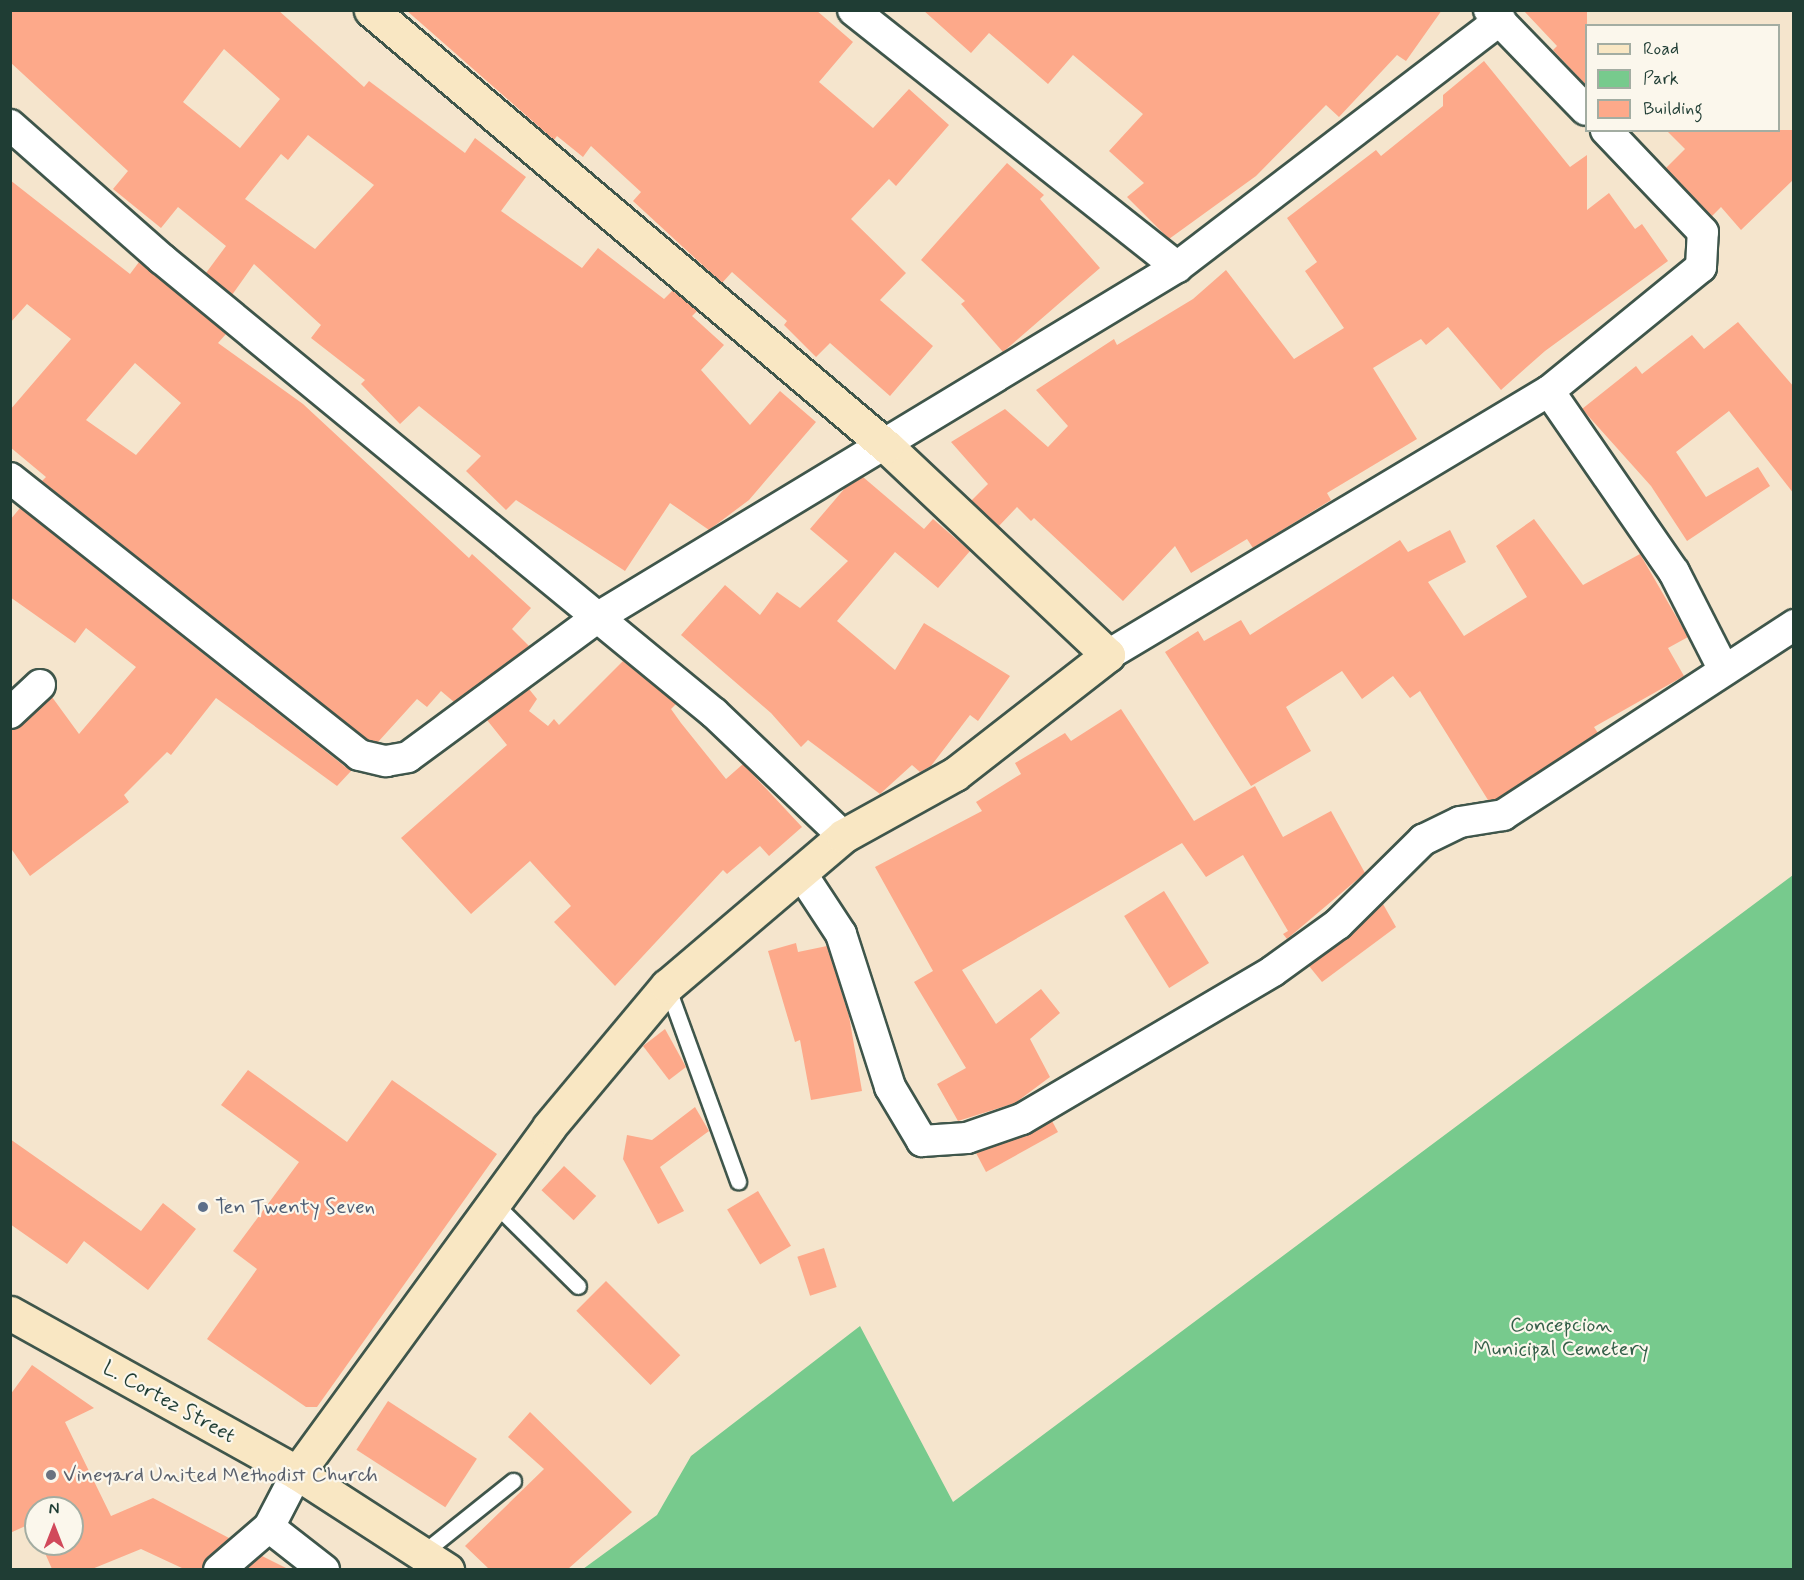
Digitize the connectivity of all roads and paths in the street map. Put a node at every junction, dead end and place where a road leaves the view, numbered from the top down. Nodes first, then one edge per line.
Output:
1 (371, 10) edge
2 (853, 10) edge
3 (1495, 15) edge
4 (1585, 108) edge
5 (10, 125) edge
6 (1608, 132) edge
7 (1177, 267) junction
8 (1549, 391) junction
9 (886, 446) junction
10 (10, 478) edge
11 (595, 619) junction
12 (1794, 625) edge
13 (1108, 654) junction
14 (1724, 670) junction
15 (40, 685) dead end
16 (10, 713) edge
17 (843, 836) junction
18 (801, 873) junction
19 (667, 986) junction
20 (738, 1181) dead end
21 (494, 1203) junction
22 (578, 1286) dead end
23 (10, 1313) edge
24 (297, 1473) junction
25 (513, 1481) dead end
26 (269, 1527) junction
27 (435, 1561) edge
28 (219, 1569) edge
29 (324, 1569) edge

1 - 9 street
2 - 7 street
3 - 4 street
3 - 7 street
5 - 11 street
6 - 8 street
7 - 9 street
8 - 13 street
8 - 14 street
9 - 11 street
9 - 13 street
10 - 11 street
11 - 17 street
12 - 14 street
13 - 17 street
14 - 18 street
15 - 16 street
17 - 18 street
18 - 19 street
19 - 20 lane
19 - 21 street
21 - 22 lane
21 - 24 street
23 - 24 street, L. Cortez Street
24 - 26 street
24 - 27 street, L. Cortez Street
25 - 27 lane
26 - 28 street
26 - 29 street

